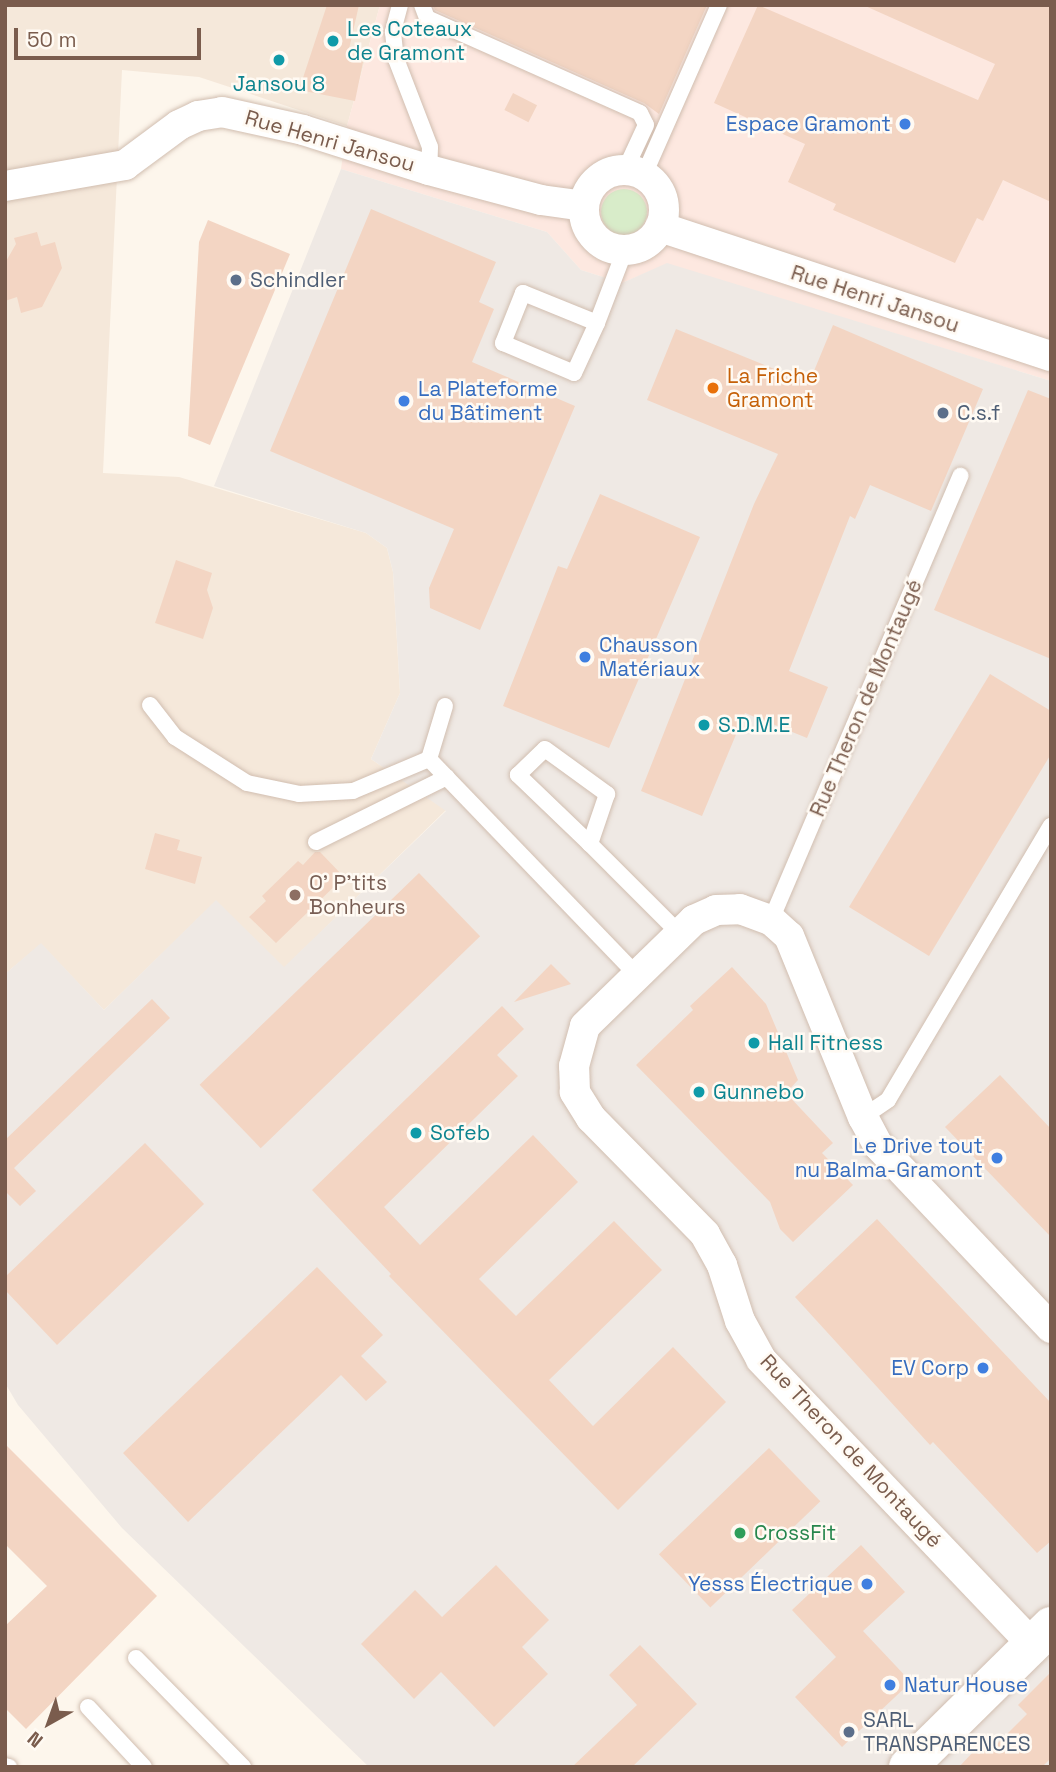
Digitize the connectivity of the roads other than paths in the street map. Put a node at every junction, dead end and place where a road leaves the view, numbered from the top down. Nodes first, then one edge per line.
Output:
1 (400, 5) edge
2 (422, 5) edge
3 (719, 5) edge
4 (429, 170) junction
5 (635, 173) junction
6 (5, 186) edge
7 (584, 206) junction
8 (660, 228) junction
9 (625, 250) junction
10 (597, 323) junction
11 (1051, 356) edge
12 (960, 476) dead end
13 (150, 705) dead end
14 (445, 706) dead end
15 (429, 758) junction
16 (447, 777) junction
17 (1051, 826) edge
18 (316, 842) dead end
19 (590, 844) junction
20 (771, 920) junction
21 (680, 933) junction
22 (636, 974) junction
23 (863, 1117) junction
24 (1051, 1328) edge
25 (1041, 1635) edge
26 (136, 1658) dead end
27 (88, 1707) dead end
28 (144, 1767) edge
29 (243, 1767) edge
30 (908, 1767) edge

1 - 4 lane
2 - 5 lane
3 - 5 lane
4 - 6 street, Rue Henri Jansou
4 - 7 street, Rue Henri Jansou
5 - 7 street
5 - 8 street
7 - 9 street
8 - 9 street
8 - 11 street, Rue Henri Jansou
9 - 10 lane
10 - 10 lane
12 - 20 lane, Rue Theron de Montaugé
13 - 15 lane
14 - 15 lane
15 - 16 lane
16 - 18 lane
16 - 22 lane
17 - 23 lane
19 - 19 lane
19 - 21 lane
20 - 21 street, Rue Theron de Montaugé
20 - 23 street
21 - 22 street, Rue Theron de Montaugé
22 - 25 street, Rue Theron de Montaugé
23 - 24 street
25 - 30 street
26 - 29 lane
27 - 28 lane

